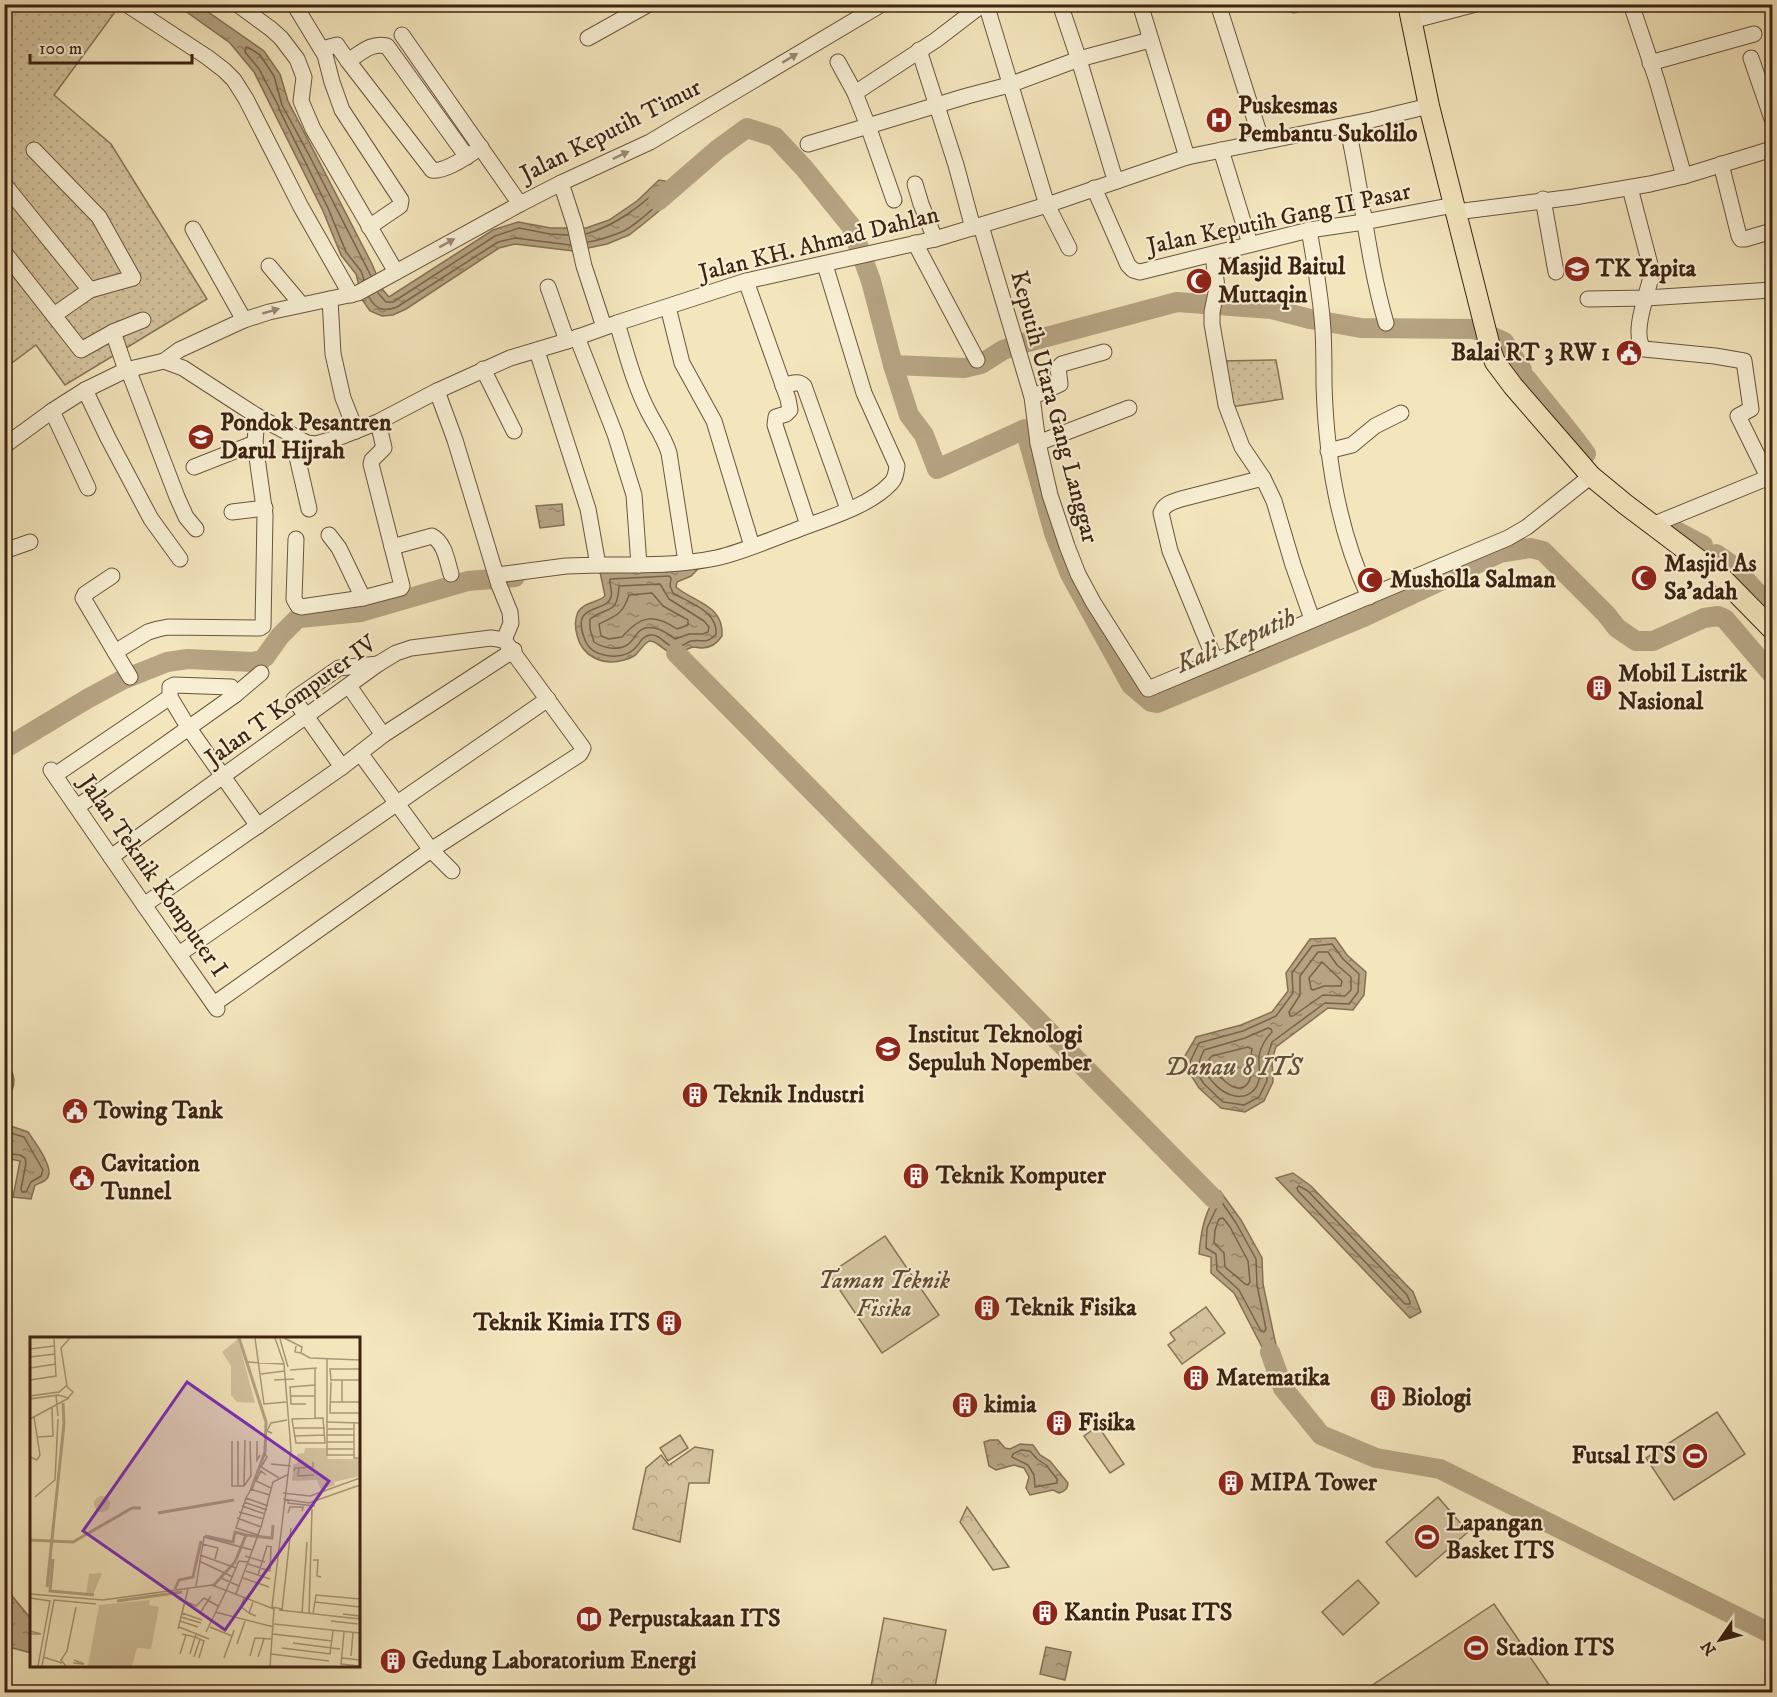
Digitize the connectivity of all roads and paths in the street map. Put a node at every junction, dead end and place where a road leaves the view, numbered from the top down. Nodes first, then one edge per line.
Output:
1 (126, 4) edge
2 (237, 4) edge
3 (294, 4) edge
4 (616, 4) edge
5 (649, 4) edge
6 (882, 4) edge
7 (984, 4) edge
8 (1060, 4) edge
9 (1140, 4) edge
10 (1218, 4) edge
11 (1476, 4) edge
12 (1631, 4) edge
13 (1410, 13) edge
14 (624, 19) junction
15 (402, 34) dead end
16 (1754, 34) dead end
17 (588, 38) dead end
18 (1150, 40) junction
19 (322, 49) junction
20 (919, 50) junction
21 (1750, 58) dead end
22 (1079, 59) junction
23 (348, 61) junction
24 (838, 62) dead end
25 (1650, 63) junction
26 (1009, 85) junction
27 (855, 93) junction
28 (937, 105) junction
29 (1429, 105) junction
30 (1773, 119) edge
31 (1347, 125) junction
32 (868, 126) junction
33 (1262, 142) junction
34 (808, 144) dead end
35 (481, 147) junction
36 (1773, 149) edge
37 (34, 150) dead end
38 (1221, 150) junction
39 (467, 157) junction
40 (1187, 157) junction
41 (1721, 164) junction
42 (1684, 176) junction
43 (1117, 181) junction
44 (561, 183) junction
45 (4, 184) edge
46 (915, 184) dead end
47 (1095, 188) junction
48 (1630, 188) junction
49 (1543, 199) junction
50 (894, 200) dead end
51 (520, 204) junction
52 (1047, 205) junction
53 (1455, 208) junction
54 (1364, 222) junction
55 (369, 227) junction
56 (977, 227) junction
57 (193, 229) dead end
58 (1310, 230) junction
59 (1773, 231) edge
60 (935, 239) junction
61 (915, 243) junction
62 (1250, 244) junction
63 (1069, 248) dead end
64 (4, 252) edge
65 (1213, 255) junction
66 (825, 265) junction
67 (269, 266) dead end
68 (1556, 272) dead end
69 (390, 275) junction
70 (746, 281) junction
71 (548, 287) dead end
72 (90, 290) junction
73 (1773, 290) edge
74 (355, 294) junction
75 (1646, 298) junction
76 (330, 299) junction
77 (1588, 299) dead end
78 (301, 304) junction
79 (668, 307) junction
80 (54, 315) junction
81 (143, 320) dead end
82 (244, 320) junction
83 (1386, 322) dead end
84 (611, 325) junction
85 (113, 332) junction
86 (572, 339) junction
87 (537, 351) junction
88 (1104, 352) dead end
89 (976, 360) dead end
90 (164, 361) junction
91 (483, 369) junction
92 (127, 370) junction
93 (85, 390) junction
94 (437, 391) junction
95 (785, 393) junction
96 (1032, 397) junction
97 (1129, 408) dead end
98 (52, 411) junction
99 (1401, 413) dead end
100 (257, 416) junction
101 (378, 422) junction
102 (357, 431) junction
103 (514, 431) dead end
104 (292, 435) junction
105 (255, 443) junction
106 (1038, 443) junction
107 (4, 446) edge
108 (1328, 451) junction
109 (194, 467) dead end
110 (1591, 476) junction
111 (1770, 476) edge
112 (1263, 478) junction
113 (88, 488) dead end
114 (264, 508) junction
115 (309, 509) dead end
116 (848, 509) junction
117 (232, 512) dead end
118 (808, 525) junction
119 (1652, 525) junction
120 (196, 529) dead end
121 (329, 535) dead end
122 (296, 539) dead end
123 (30, 542) dead end
124 (752, 546) junction
125 (392, 547) junction
126 (4, 550) edge
127 (180, 559) dead end
128 (686, 562) junction
129 (598, 565) junction
130 (639, 565) junction
131 (451, 574) dead end
132 (112, 576) dead end
133 (498, 579) junction
134 (1369, 597) junction
135 (363, 598) junction
136 (1312, 619) junction
137 (1773, 629) edge
138 (509, 645) junction
139 (115, 652) junction
140 (1215, 660) junction
141 (378, 664) junction
142 (261, 673) dead end
143 (130, 677) dead end
144 (349, 686) junction
145 (235, 695) junction
146 (170, 697) junction
147 (548, 699) junction
148 (306, 717) junction
149 (188, 728) junction
150 (383, 735) junction
151 (360, 753) junction
152 (342, 767) junction
153 (223, 778) junction
154 (397, 803) junction
155 (77, 807) junction
156 (258, 826) junction
157 (431, 850) junction
158 (111, 857) junction
159 (452, 871) dead end
160 (144, 905) junction
161 (179, 954) junction

1 - 74 street
2 - 55 street
3 - 19 street
4 - 14 street
5 - 14 street
44 -> 6 street, Jalan Keputih Timur
7 - 20 street
7 - 26 street
8 - 22 street
9 - 18 street
10 - 33 street
11 - 13 street
12 - 25 street
13 - 29 main road
14 - 17 street
15 - 35 street
16 - 25 street
18 - 22 street
18 - 40 street
19 - 23 street
19 - 55 street
20 - 27 street
20 - 28 street, Keputih Utara Gang Langgar
21 - 30 street
22 - 26 street
22 - 43 street
23 - 39 street
23 - 39 street
24 - 27 street
25 - 42 street
26 - 28 street
26 - 52 street
27 - 32 street
28 - 32 street
28 - 56 street, Keputih Utara Gang Langgar
29 - 31 street, Jalan KH. Ahmad Dahlan
29 - 53 main road
31 - 33 street, Jalan KH. Ahmad Dahlan
31 - 54 street
32 - 34 street
32 - 50 street
33 - 38 street, Jalan KH. Ahmad Dahlan
35 - 39 street
35 - 51 street
36 - 41 street, Jalan Keputih Gang II Pasar
37 - 72 street
38 - 40 street, Jalan KH. Ahmad Dahlan
38 - 62 street
40 - 43 street, Jalan KH. Ahmad Dahlan
41 - 42 street, Jalan Keputih Gang II Pasar
41 - 59 street
42 - 48 street, Jalan Keputih Gang II Pasar
43 - 47 street, Jalan KH. Ahmad Dahlan
44 - 51 street, Jalan Keputih Timur
44 - 84 street
45 - 72 street
46 - 60 street
47 - 52 street, Jalan KH. Ahmad Dahlan
47 - 65 street, Jalan Keputih Gang II Pasar
48 - 49 street, Jalan Keputih Gang II Pasar
48 - 75 street
49 - 53 street, Jalan Keputih Gang II Pasar
49 - 68 street
69 -> 51 street, Jalan Keputih Timur
52 - 56 street, Jalan KH. Ahmad Dahlan
52 - 63 street
53 - 54 street, Jalan Keputih Gang II Pasar
53 - 110 main road
54 - 58 street, Jalan Keputih Gang II Pasar
54 - 83 street
55 - 69 street
56 - 60 street, Jalan KH. Ahmad Dahlan
56 - 96 street, Keputih Utara Gang Langgar
57 - 82 street
58 - 62 street, Jalan Keputih Gang II Pasar
58 - 108 street
60 - 61 street, Jalan KH. Ahmad Dahlan
61 - 66 street, Jalan KH. Ahmad Dahlan
61 - 89 street
62 - 65 street, Jalan Keputih Gang II Pasar
64 - 80 street
65 - 112 street
66 - 70 street, Jalan KH. Ahmad Dahlan
66 - 116 street
67 - 78 street
69 - 74 street, Jalan Keputih Timur
70 - 79 street, Jalan KH. Ahmad Dahlan
70 - 95 street
71 - 86 street
72 - 80 street
73 - 75 street
74 - 76 street, Jalan Keputih Timur
75 - 77 street
75 - 111 street
76 - 78 street, Jalan Keputih Timur
76 - 102 street
82 -> 78 street, Jalan Keputih Timur
79 - 84 street, Jalan KH. Ahmad Dahlan
79 - 124 street
80 - 85 street
81 - 85 street
82 - 90 street, Jalan Keputih Timur
84 - 86 street, Jalan KH. Ahmad Dahlan
84 - 128 street
85 - 92 street
86 - 87 street, Jalan KH. Ahmad Dahlan
86 - 130 street
87 - 91 street, Jalan KH. Ahmad Dahlan
87 - 129 street
88 - 96 street
90 - 92 street
90 - 100 street, Jalan KH. Ahmad Dahlan
91 - 94 street, Jalan KH. Ahmad Dahlan
91 - 103 street
92 - 93 street
92 - 120 street
93 - 98 street
93 - 127 street
94 - 101 street, Jalan KH. Ahmad Dahlan
94 - 133 street
95 - 116 street
95 - 118 street
96 - 106 street, Keputih Utara Gang Langgar
97 - 106 street
98 - 107 street
98 - 113 street
99 - 108 street
100 - 104 street, Jalan KH. Ahmad Dahlan
100 - 105 street
101 - 102 street, Jalan KH. Ahmad Dahlan
101 - 125 street
102 - 104 street, Jalan KH. Ahmad Dahlan
104 - 115 street
105 - 109 street
105 - 114 street
106 - 140 street, Keputih Utara Gang Langgar
108 - 134 street
110 - 119 main road
110 - 134 street
111 - 119 street
112 - 136 street
112 - 140 street
114 - 117 street
114 - 139 street
116 - 118 street
118 - 124 street
119 - 137 main road
121 - 135 street
122 - 135 street
123 - 126 street
124 - 128 street
125 - 131 street
125 - 135 street
128 - 130 street
129 - 130 street
129 - 133 street
132 - 139 street
133 - 138 street
134 - 136 street
136 - 140 street
138 - 141 street, Jalan T Komputer IV
138 - 147 street
138 - 150 street
139 - 143 street
141 - 144 street, Jalan T Komputer IV
141 - 148 street
142 - 145 street
144 - 148 street, Jalan T Komputer IV
144 - 150 street
145 - 146 street
145 - 149 street
146 - 149 street
146 - 155 street, Jalan Teknik Komputer I
147 - 154 street
147 - 157 street
148 - 152 street
148 - 153 street, Jalan T Komputer IV
149 - 153 street
149 - 155 street
150 - 151 street
151 - 152 street
151 - 154 street
152 - 156 street
153 - 156 street
153 - 158 street, Jalan T Komputer IV
154 - 157 street
154 - 161 street
155 - 158 street, Jalan Teknik Komputer I
156 - 160 street
157 - 159 street
157 - 161 street, Jalan Teknik Komputer I
158 - 160 street, Jalan Teknik Komputer I
160 - 161 street, Jalan Teknik Komputer I

